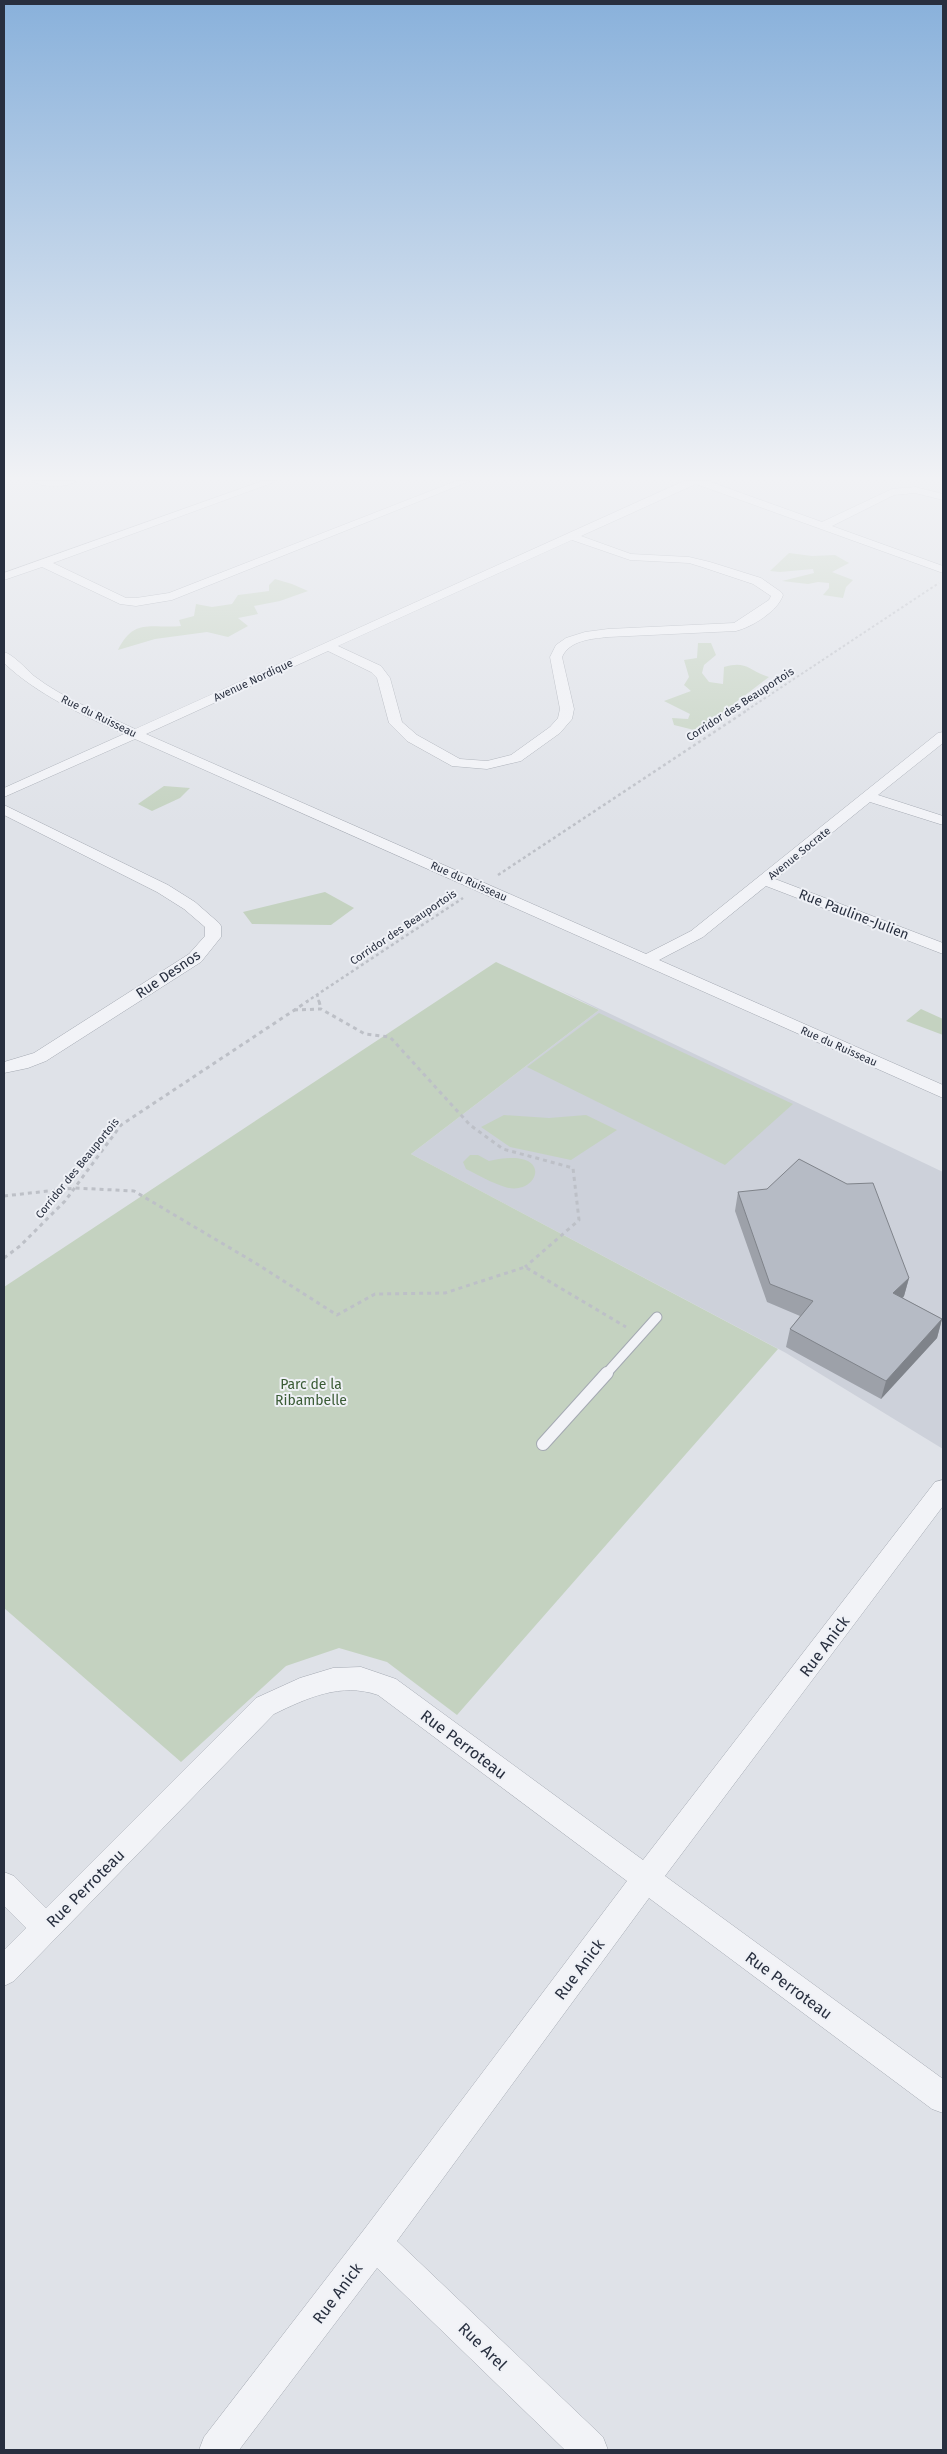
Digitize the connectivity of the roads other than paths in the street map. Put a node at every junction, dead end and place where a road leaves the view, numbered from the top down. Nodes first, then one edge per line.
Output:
1 (112, 596) edge
2 (173, 596) edge
3 (439, 596) edge
4 (776, 596) edge
5 (327, 646) junction
6 (4, 656) edge
7 (135, 734) junction
8 (943, 736) edge
9 (4, 793) edge
10 (868, 797) junction
11 (4, 809) edge
12 (943, 822) edge
13 (765, 880) junction
14 (943, 948) edge
15 (647, 960) junction
16 (4, 1067) edge
17 (943, 1092) edge
18 (657, 1317) dead end
19 (543, 1444) dead end
20 (943, 1489) edge
21 (646, 1879) junction
22 (4, 1886) edge
23 (46, 1928) junction
24 (4, 1971) edge
25 (943, 2098) edge
26 (375, 2243) junction
27 (217, 2450) edge
28 (590, 2450) edge

1 - 2 street
3 - 5 street, Avenue Nordique
4 - 5 street
5 - 7 street, Avenue Nordique
6 - 7 street, Rue du Ruisseau
7 - 9 street, Avenue Nordique
7 - 15 street, Rue du Ruisseau
8 - 10 street, Avenue Socrate
10 - 12 street
10 - 13 street, Avenue Socrate
11 - 16 street, Rue Desnos
13 - 14 street, Rue Pauline-Julien
13 - 15 street, Avenue Socrate
15 - 17 street, Rue du Ruisseau
18 - 19 lane
20 - 21 street, Rue Anick
21 - 23 street, Rue Perroteau
21 - 25 street, Rue Perroteau
21 - 26 street, Rue Anick
22 - 23 street
23 - 24 street, Rue Perroteau
26 - 27 street, Rue Anick
26 - 28 street, Rue Arel

